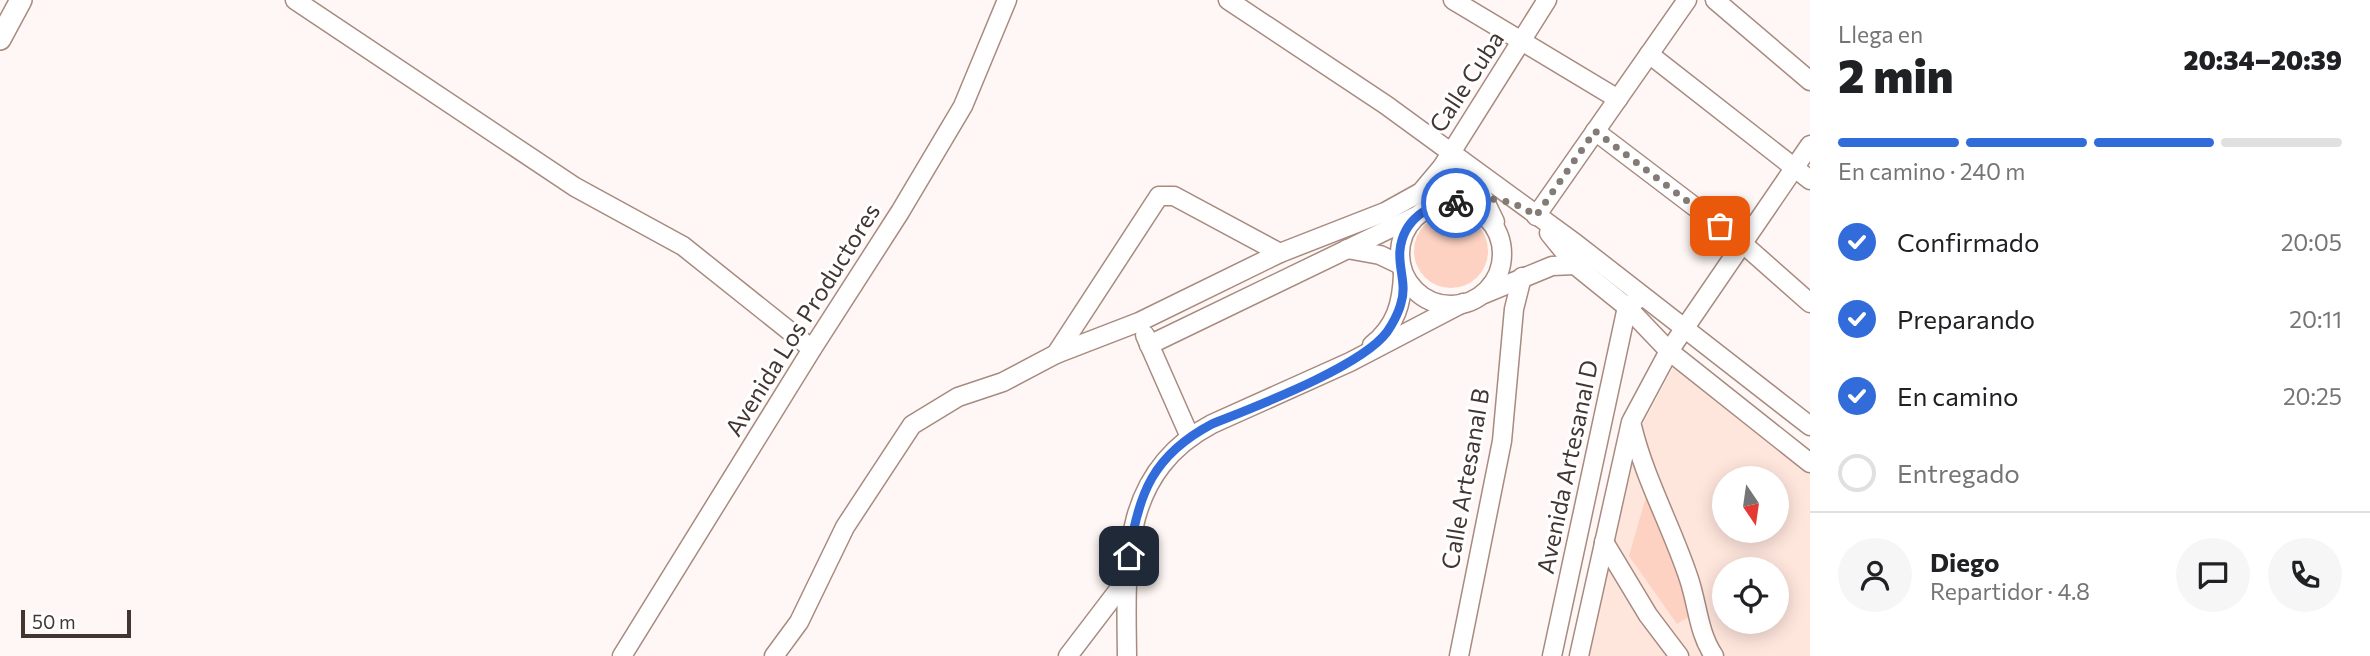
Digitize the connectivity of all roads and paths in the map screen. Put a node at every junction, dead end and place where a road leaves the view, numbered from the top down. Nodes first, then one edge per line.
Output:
1 (22, 0) edge
2 (295, 0) edge
3 (1007, 0) edge
4 (1228, 0) edge
5 (1453, 0) edge
6 (1547, 0) edge
7 (1687, 0) edge
8 (1715, 0) edge
9 (0, 39) edge
10 (1522, 42) junction
11 (1649, 54) junction
12 (1810, 81) edge
13 (1618, 99) junction
14 (1595, 131) junction
15 (1810, 145) edge
16 (1446, 161) junction
17 (1794, 166) junction
18 (1465, 173) junction
19 (1810, 180) edge
20 (1485, 198) junction
21 (1453, 203) junction
22 (1519, 204) junction
23 (1419, 214) junction
24 (1536, 216) junction
25 (1497, 233) junction
26 (1741, 242) junction
27 (1347, 249) junction
28 (1280, 253) junction
29 (1581, 259) junction
30 (1402, 270) junction
31 (1522, 277) junction
32 (1501, 287) junction
33 (1642, 296) junction
34 (1470, 300) junction
35 (1810, 303) edge
36 (1627, 307) junction
37 (1514, 309) junction
38 (1139, 322) junction
39 (1684, 328) junction
40 (1149, 345) junction
41 (812, 349) junction
42 (1669, 351) junction
43 (1056, 354) junction
44 (1350, 362) junction
45 (1631, 422) junction
46 (1810, 426) edge
47 (1190, 437) junction
48 (1810, 463) edge
49 (1604, 542) junction
50 (1126, 580) junction
51 (622, 656) edge
52 (774, 656) edge
53 (1068, 656) edge
54 (1127, 656) edge
55 (1136, 656) edge
56 (1459, 656) edge
57 (1552, 656) edge
58 (1579, 656) edge
59 (1679, 656) edge
60 (1714, 656) edge

1 - 9 main road
2 - 41 street
3 - 41 street, Avenida Los Productores
4 - 16 street
5 - 10 street
6 - 10 street, Calle Cuba
7 - 11 street
8 - 12 street
10 - 13 street
10 - 16 street, Calle Cuba
11 - 13 street
11 - 17 street
13 - 14 street
14 - 24 street
14 - 26 street
15 - 17 street, Avenida Artesanal D
16 - 18 street
16 - 28 street, Calle Cuba
17 - 19 street
17 - 26 street, Avenida Artesanal D
18 - 20 street
18 - 21 street
18 - 22 street
20 - 21 street
20 - 22 street
20 - 25 street
21 - 23 street
21 - 25 street
22 - 24 street
23 - 27 street
23 - 30 street
24 - 29 street
25 - 34 street
26 - 35 street
26 - 39 street, Avenida Artesanal D
27 - 30 street
27 - 40 street
28 - 38 street, Calle Cuba
28 - 43 street
29 - 31 street
29 - 33 street
29 - 36 street
30 - 34 street
30 - 44 street
31 - 32 street
31 - 37 street, Calle Artesanal B
32 - 34 street
32 - 37 street
33 - 36 street
33 - 39 street
34 - 44 street
36 - 42 street
36 - 57 street, Avenida Artesanal D
37 - 56 street, Calle Artesanal B
38 - 40 street
38 - 43 street, Calle Cuba
39 - 42 street, Avenida Artesanal D
39 - 46 street
40 - 47 street
41 - 51 street, Avenida Los Productores
42 - 45 street, Avenida Artesanal D
42 - 48 street
43 - 52 street, Calle Cuba
44 - 47 street
45 - 49 street, Avenida Artesanal D
45 - 60 street
47 - 50 street
49 - 58 street, Avenida Artesanal D
49 - 59 street
50 - 53 street
50 - 54 street
50 - 55 street

